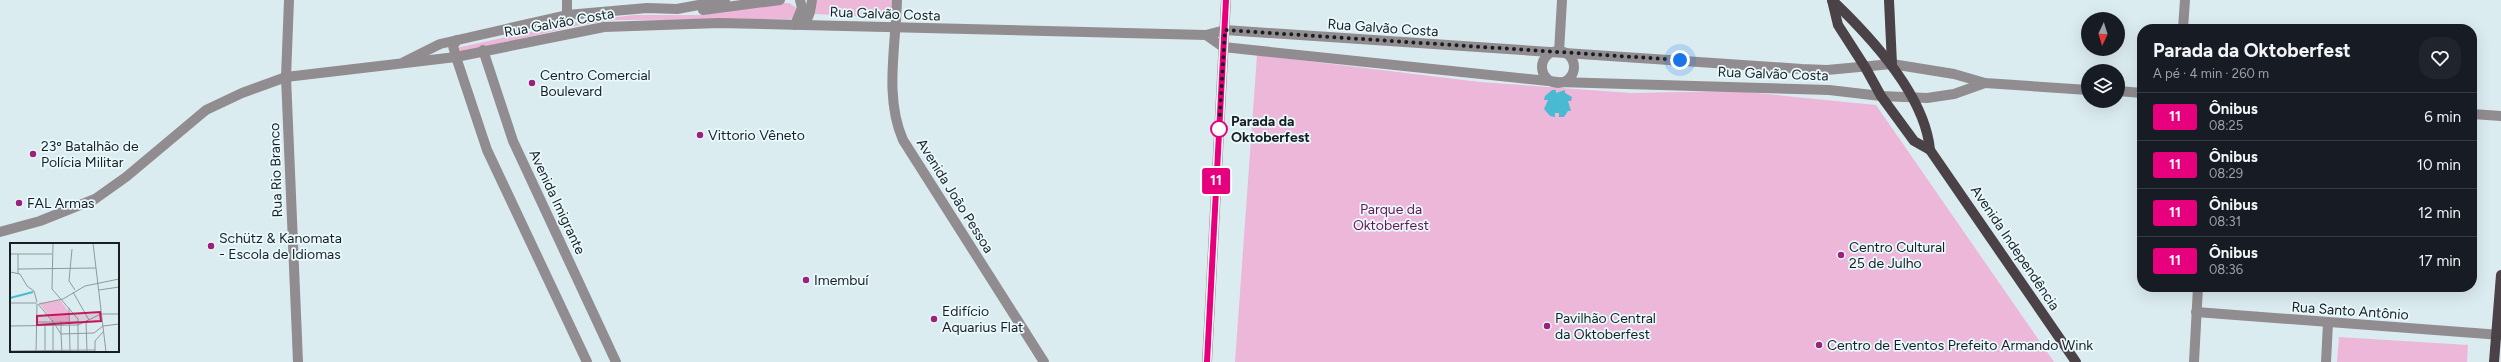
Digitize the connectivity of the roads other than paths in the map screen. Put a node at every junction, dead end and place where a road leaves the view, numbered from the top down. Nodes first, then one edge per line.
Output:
1 (289, 0) edge
2 (567, 0) edge
3 (725, 0) edge
4 (780, 0) edge
5 (800, 0) edge
6 (812, 0) edge
7 (897, 0) edge
8 (1226, 0) edge
9 (1562, 0) edge
10 (1832, 0) edge
11 (1889, 0) edge
12 (2185, 0) edge
13 (677, 8) junction
14 (567, 15) junction
15 (2184, 24) edge
16 (800, 25) junction
17 (896, 29) junction
18 (1225, 30) junction
19 (1206, 35) junction
20 (457, 40) junction
21 (1223, 47) junction
22 (483, 50) junction
23 (1559, 52) junction
24 (456, 57) junction
25 (1892, 64) junction
26 (398, 65) junction
27 (1865, 67) junction
28 (286, 77) junction
29 (1558, 82) junction
30 (1985, 83) junction
31 (2081, 90) edge
32 (2125, 92) edge
33 (2137, 93) edge
34 (1881, 96) junction
35 (1910, 97) junction
36 (2477, 114) edge
37 (2501, 116) edge
38 (1930, 150) junction
39 (1, 233) edge
40 (2501, 275) edge
41 (2198, 292) edge
42 (2196, 312) junction
43 (2328, 323) junction
44 (2499, 335) edge
45 (298, 362) edge
46 (587, 362) edge
47 (616, 362) edge
48 (1044, 362) edge
49 (1207, 362) edge
50 (2076, 362) edge
51 (2194, 362) edge
52 (2326, 362) edge
53 (2494, 362) edge

1 - 28 street, Rua Rio Branco
2 - 14 street
3 - 13 street, Rua Galvão Costa
4 - 13 street
5 - 16 street
6 - 16 street
7 - 17 street, Avenida João Pessoa
8 - 18 street
9 - 23 street
10 - 25 main road, Avenida Independência
10 - 27 main road, Avenida Independência
11 - 25 main road
12 - 15 street
13 - 14 street, Rua Galvão Costa
14 - 20 street, Rua Galvão Costa
16 - 17 street, Rua Galvão Costa
16 - 22 street, Rua Galvão Costa
17 - 19 street, Rua Galvão Costa
17 - 48 street, Avenida João Pessoa
18 - 19 street, Rua Galvão Costa
18 - 21 street
18 - 23 street, Rua Galvão Costa
19 - 21 street, Rua Galvão Costa
20 - 24 street
20 - 26 street, Rua Galvão Costa
21 - 29 street, Rua Galvão Costa
21 - 49 street
22 - 24 street, Rua Galvão Costa
22 - 47 street, Avenida Imigrante
23 - 27 street, Rua Galvão Costa
23 - 29 street
23 - 29 street
24 - 26 street, Rua Galvão Costa
24 - 46 street
25 - 27 street, Rua Galvão Costa
25 - 30 street, Rua Galvão Costa
25 - 35 main road, Avenida Independência
26 - 28 street, Rua Galvão Costa
27 - 34 main road, Avenida Independência
28 - 39 street, Rua Galvão Costa
28 - 45 street, Rua Rio Branco
29 - 34 street, Rua Galvão Costa
30 - 31 street, Rua Galvão Costa
30 - 35 street, Rua Galvão Costa
32 - 33 street
34 - 35 street, Rua Galvão Costa
34 - 38 main road, Avenida Independência
35 - 38 main road, Avenida Independência
36 - 37 street
38 - 50 main road, Avenida Independência
40 - 44 main road
41 - 42 street
42 - 43 street, Rua Santo Antônio
42 - 51 street
43 - 44 street, Rua Santo Antônio
43 - 52 street
44 - 53 main road

